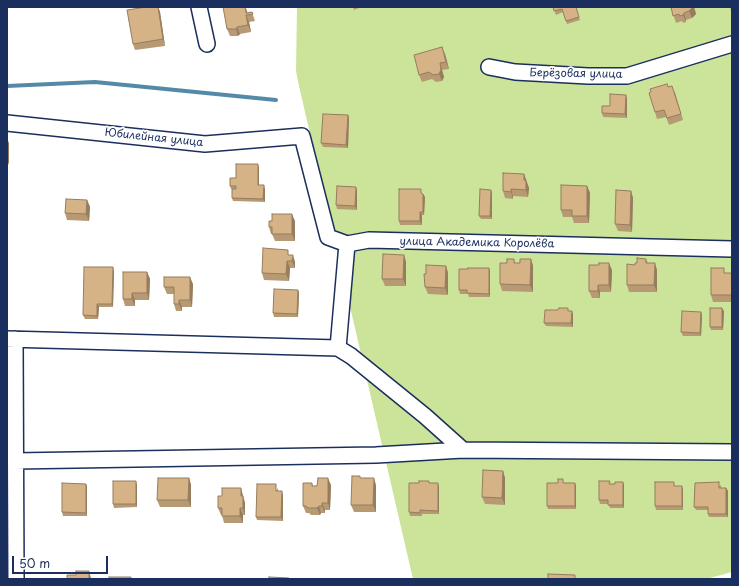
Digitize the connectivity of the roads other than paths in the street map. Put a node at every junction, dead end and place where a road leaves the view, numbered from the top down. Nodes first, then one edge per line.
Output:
1 (199, 7) edge
2 (207, 44) dead end
3 (732, 44) edge
4 (489, 67) dead end
5 (7, 123) edge
6 (347, 244) junction
7 (732, 249) edge
8 (11, 339) edge
9 (338, 348) junction
10 (463, 450) junction
11 (732, 452) edge
12 (15, 462) junction
13 (16, 579) edge

1 - 2 street
3 - 4 street, Берёзовая улица
5 - 6 street, Юбилейная улица
6 - 7 street, улица Академика Королёва
6 - 9 street
8 - 9 street
8 - 12 street
9 - 10 street
10 - 11 street
10 - 12 street
12 - 13 street

